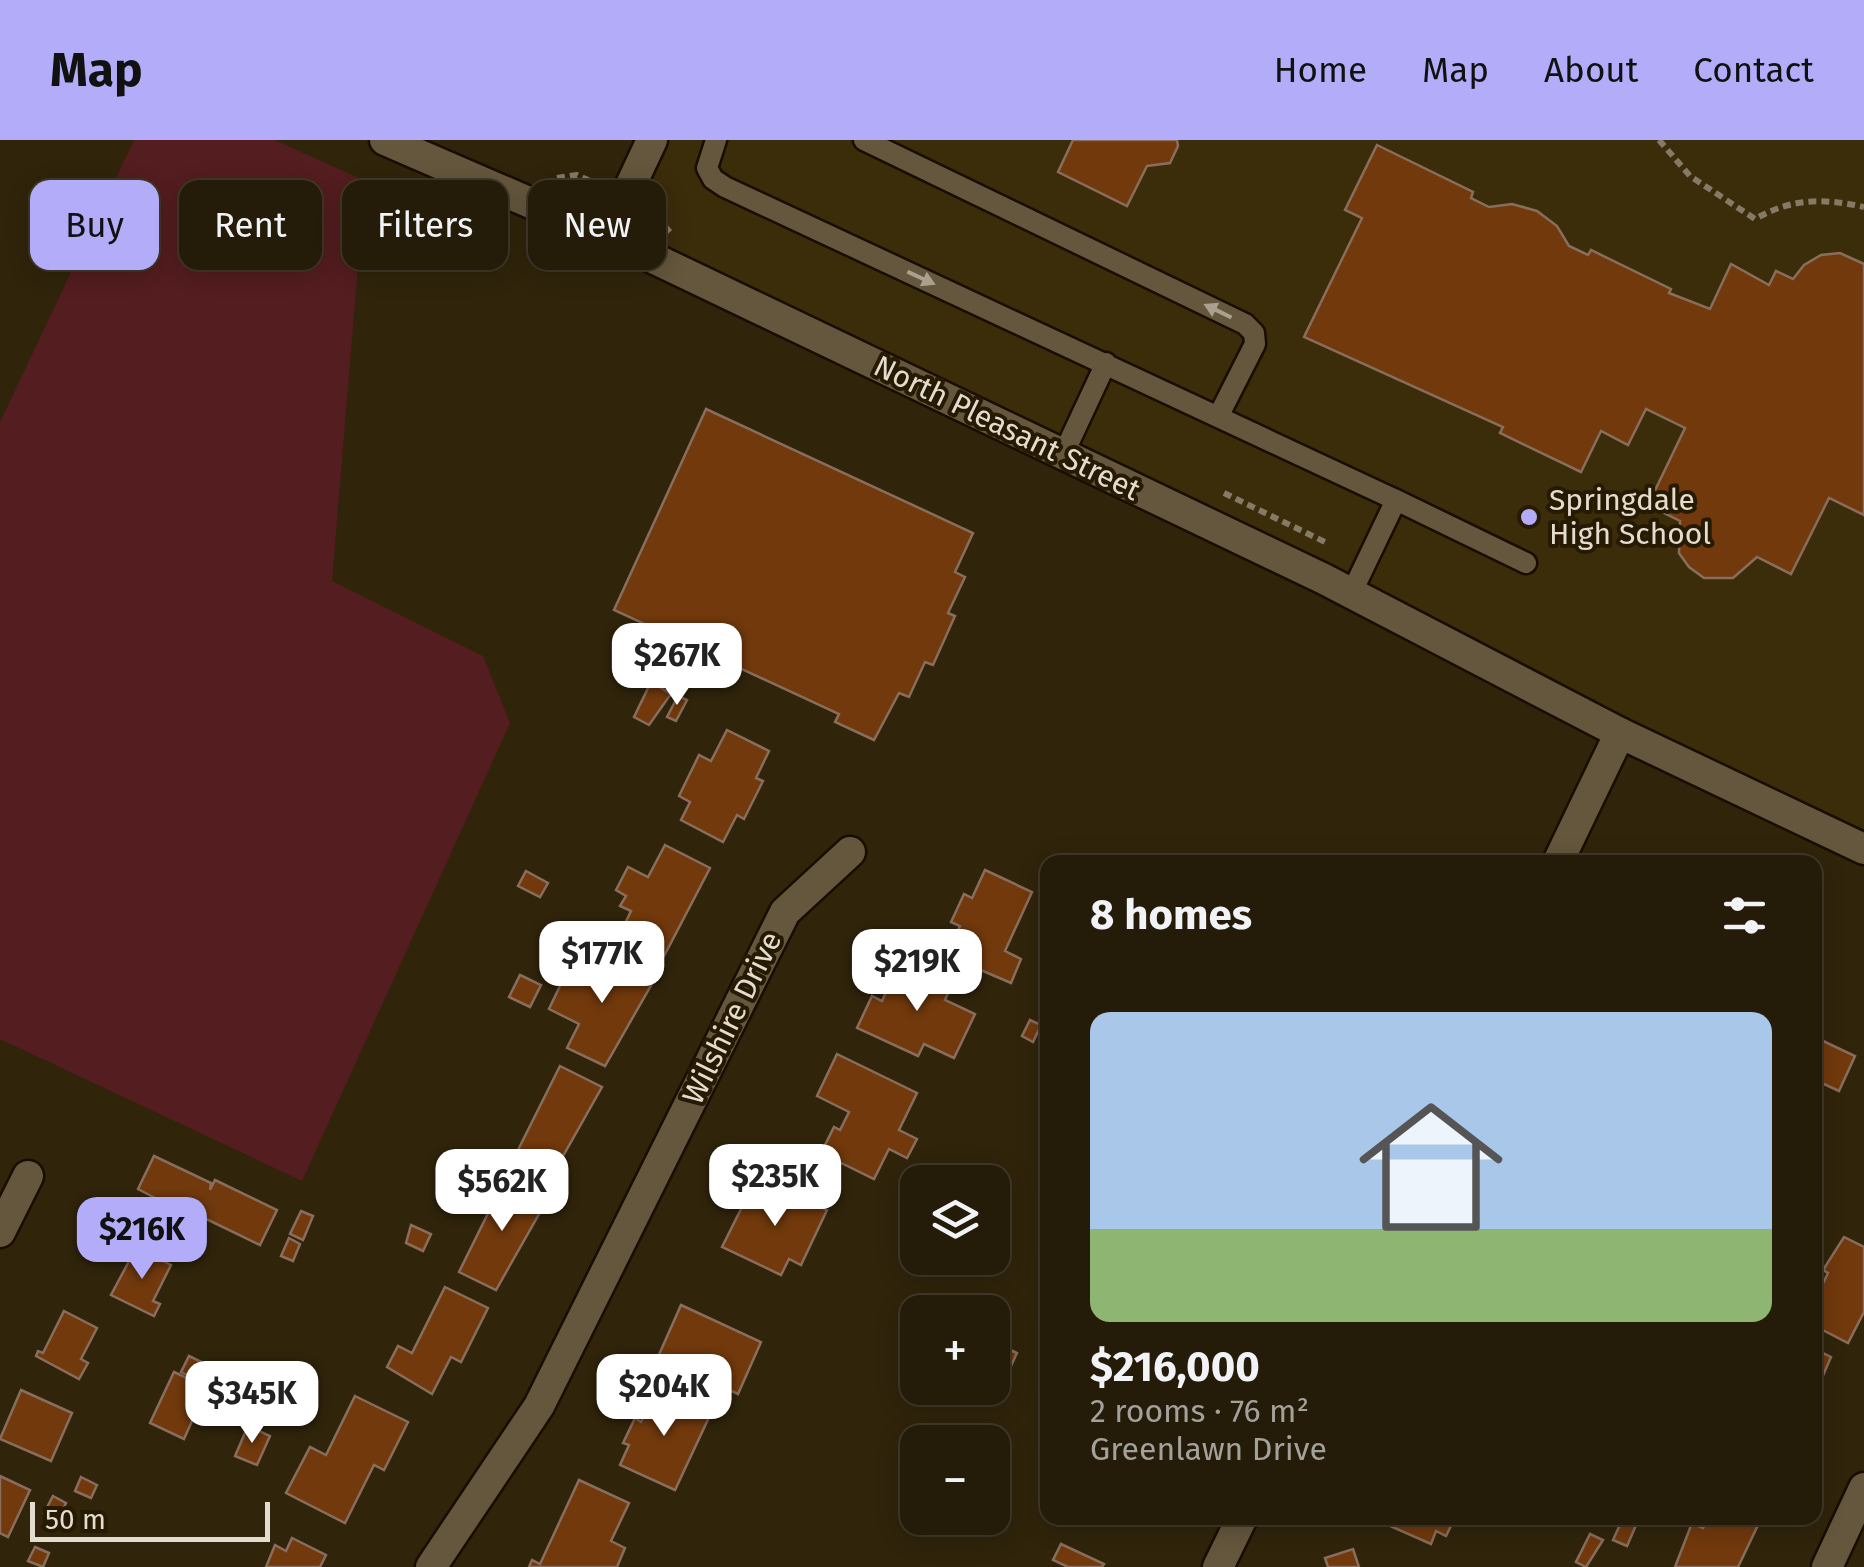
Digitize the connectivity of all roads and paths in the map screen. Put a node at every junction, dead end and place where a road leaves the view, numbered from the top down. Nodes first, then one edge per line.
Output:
1 (386, 140) edge
2 (652, 140) edge
3 (716, 140) edge
4 (864, 140) edge
5 (1659, 140) edge
6 (633, 180) edge
7 (528, 202) edge
8 (1864, 206) edge
9 (666, 264) edge
10 (1106, 363) junction
11 (1220, 415) junction
12 (1064, 455) junction
13 (1396, 500) junction
14 (1526, 562) dead end
15 (1351, 594) junction
16 (1620, 733) junction
17 (1864, 848) edge
18 (850, 852) dead end
19 (1561, 855) edge
20 (28, 1176) dead end
21 (0, 1232) edge
22 (1864, 1488) edge
23 (1239, 1525) edge
24 (431, 1567) edge
25 (1218, 1567) edge
26 (1827, 1567) edge

1 - 7 street, North Pleasant Street
2 - 6 street
3 -> 10 lane
11 -> 4 lane
5 - 8 path
9 - 12 street, North Pleasant Street
10 - 11 lane
10 - 12 lane
11 - 13 lane
12 - 15 street, North Pleasant Street
13 - 14 lane
13 - 15 lane
15 - 16 street, North Pleasant Street
16 - 17 street, North Pleasant Street
16 - 19 street
18 - 24 street, Wilshire Drive
20 - 21 street
22 - 26 street
23 - 25 street

